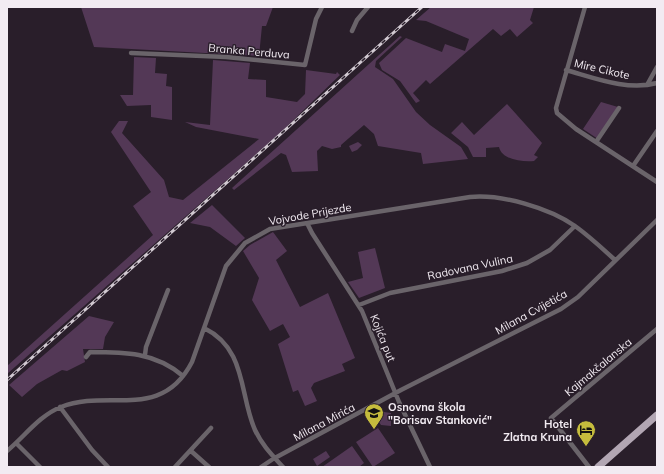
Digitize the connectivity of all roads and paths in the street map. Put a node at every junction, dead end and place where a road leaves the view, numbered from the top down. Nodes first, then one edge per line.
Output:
1 (322, 7) edge
2 (368, 7) edge
3 (585, 7) edge
4 (352, 31) dead end
5 (131, 53) dead end
6 (657, 66) edge
7 (566, 70) junction
8 (657, 83) edge
9 (647, 85) junction
10 (619, 108) dead end
11 (657, 131) edge
12 (596, 142) junction
13 (634, 166) junction
14 (657, 182) edge
15 (657, 220) edge
16 (307, 223) junction
17 (575, 226) junction
18 (615, 260) junction
19 (168, 290) dead end
20 (359, 305) junction
21 (204, 328) junction
22 (657, 329) edge
23 (145, 355) junction
24 (86, 357) dead end
25 (183, 376) junction
26 (395, 393) junction
27 (60, 407) junction
28 (657, 415) edge
29 (211, 428) dead end
30 (16, 443) junction
31 (7, 451) edge
32 (191, 451) junction
33 (274, 458) junction
34 (40, 467) edge
35 (108, 467) edge
36 (175, 467) edge
37 (209, 467) edge
38 (261, 467) edge
39 (283, 467) edge
40 (430, 467) edge
41 (589, 467) edge
42 (598, 467) edge

1 - 5 street, Branka Perduva
2 - 4 street
3 - 7 street
6 - 9 street
7 - 9 street, Mire Cikote
7 - 12 street
8 - 9 street, Mire Cikote
10 - 12 street
11 - 13 street
12 - 13 street
13 - 14 street
15 - 18 street, Milana Cvijetića
16 - 17 street, Vojvode Prijezde
16 - 20 street, Kojića put
16 - 21 street, Vojvode Prijezde
17 - 18 street, Vojvode Prijezde
17 - 20 street, Radovana Vulina
18 - 26 street, Milana Cvijetića
19 - 23 street
20 - 26 street, Kojića put
21 - 25 street, Vojvode Prijezde
21 - 33 street
22 - 41 street, Kajmakčalanska
23 - 24 street
23 - 25 street
25 - 27 street, Vojvode Prijezde
26 - 33 street, Milana Mirića
26 - 40 street, Kojića put
27 - 30 street, Vojvode Prijezde
27 - 35 street
28 - 42 main road
29 - 32 street
30 - 31 street, Vojvode Prijezde
30 - 34 street
32 - 36 street
32 - 37 street
33 - 38 street, Milana Mirića
33 - 39 street

